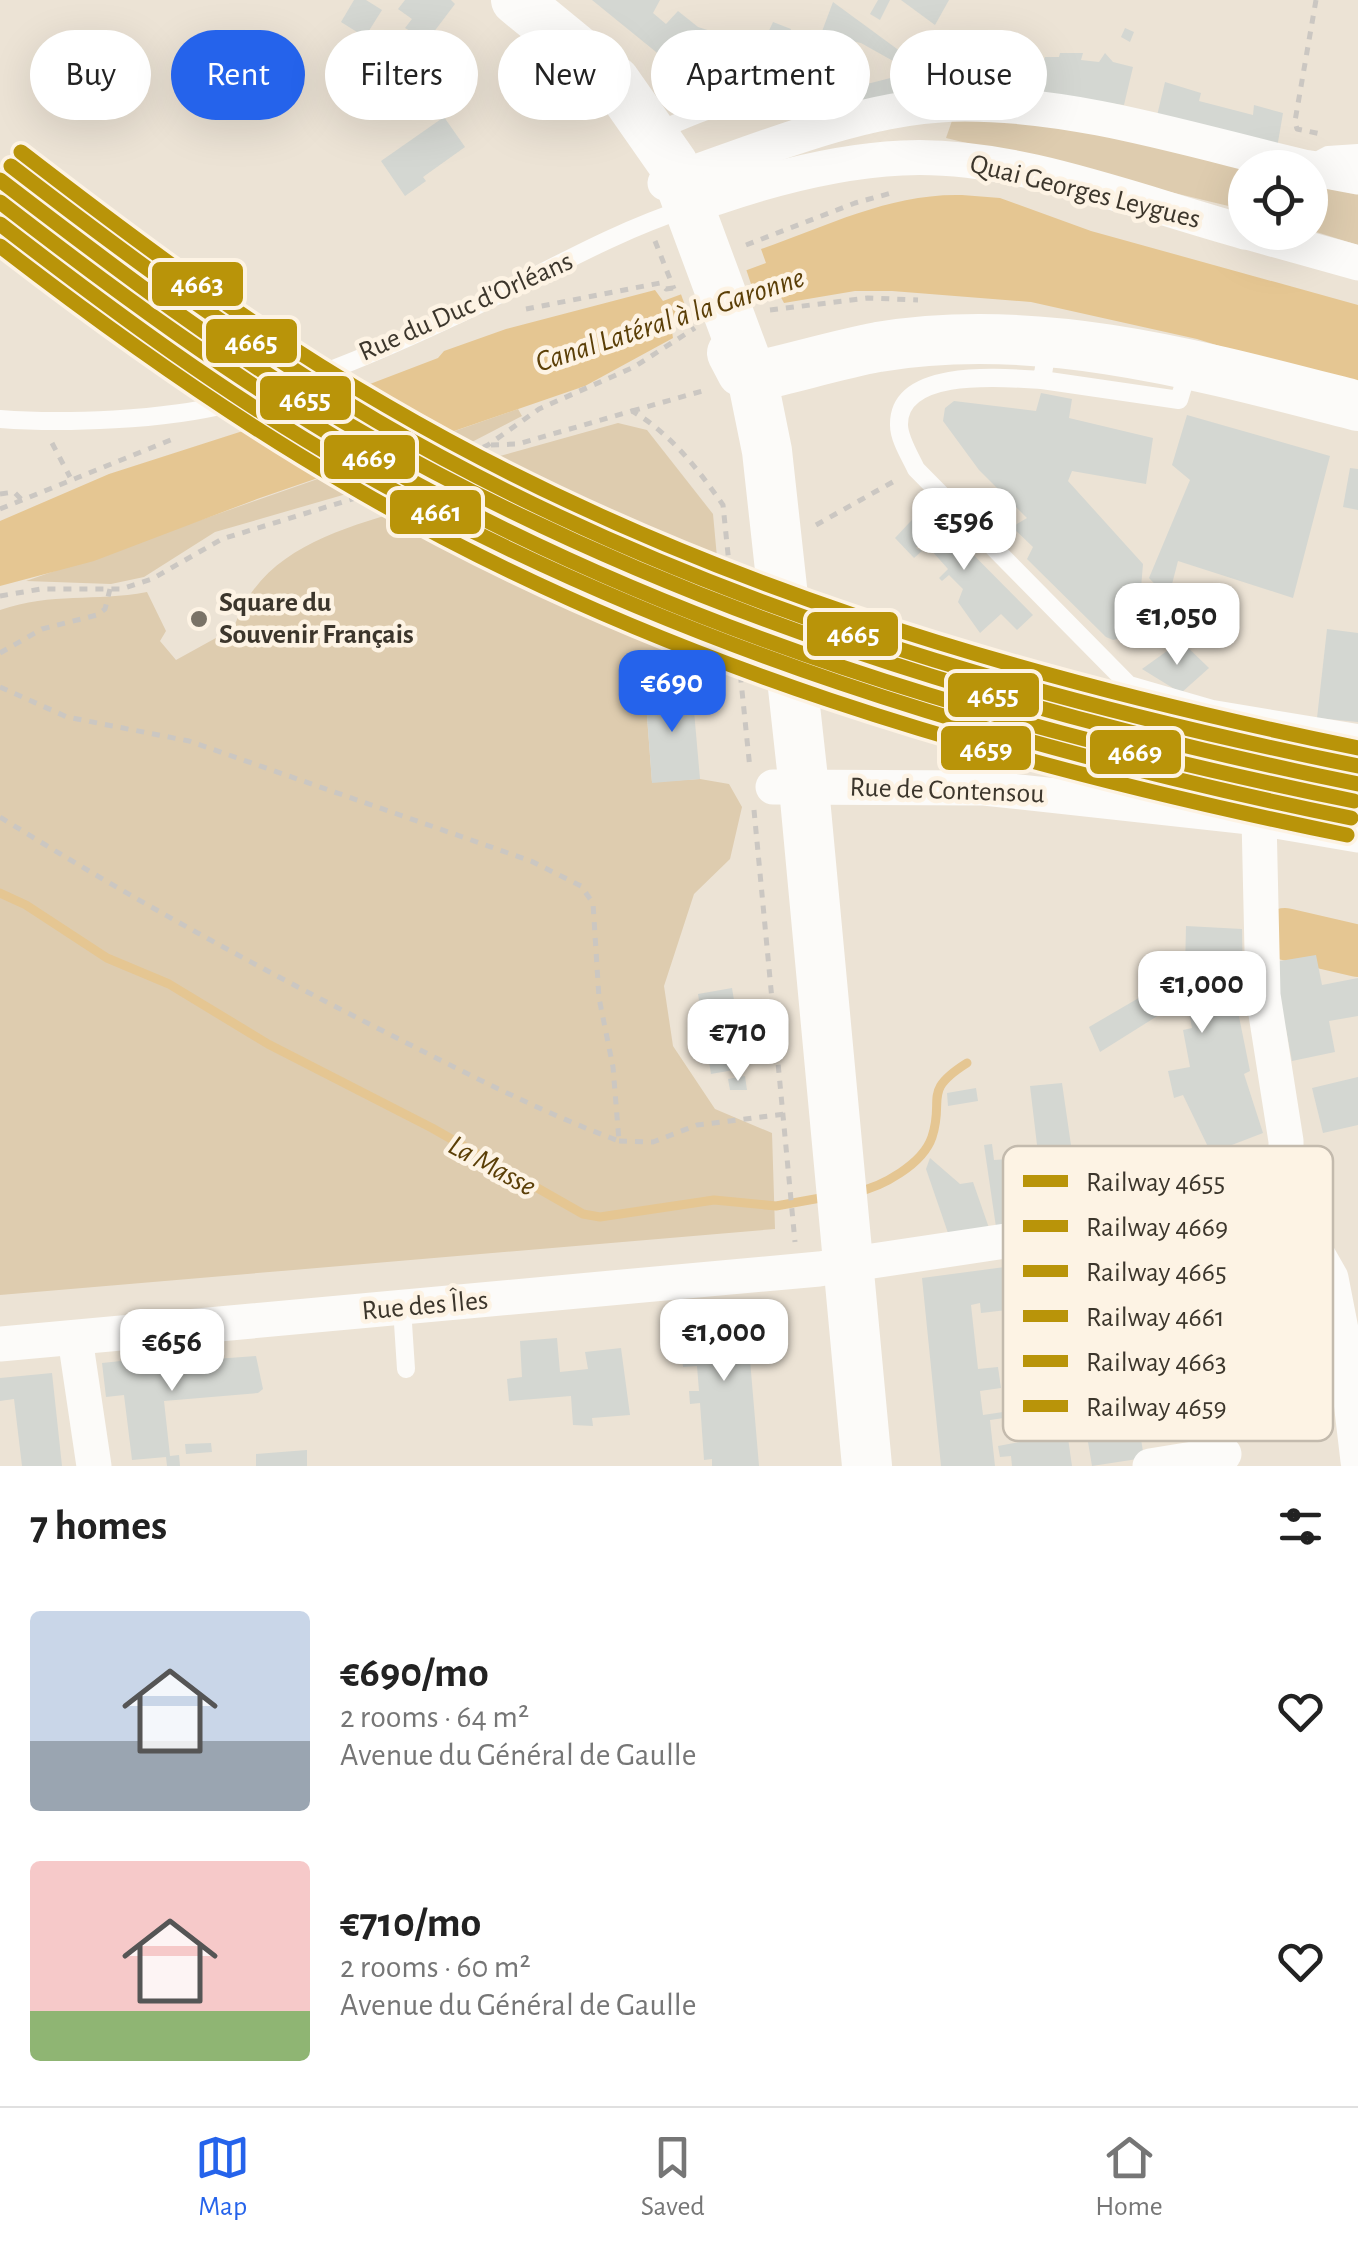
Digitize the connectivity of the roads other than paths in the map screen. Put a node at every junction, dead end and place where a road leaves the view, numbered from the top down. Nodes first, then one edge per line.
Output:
1 (537, 26) edge
2 (832, 128) junction
3 (645, 136) junction
4 (1230, 150) edge
5 (1358, 153) edge
6 (1328, 154) edge
7 (1328, 171) edge
8 (1358, 177) edge
9 (684, 205) junction
10 (1228, 227) edge
11 (1311, 250) edge
12 (1358, 263) edge
13 (1045, 361) junction
14 (742, 370) junction
15 (1358, 406) edge
16 (0, 419) edge
17 (1358, 733) edge
18 (770, 787) junction
19 (1258, 818) junction
20 (1358, 835) edge
21 (1286, 1146) edge
22 (1003, 1236) edge
23 (821, 1259) junction
24 (1344, 1282) edge
25 (402, 1308) junction
26 (75, 1338) junction
27 (0, 1344) edge
28 (406, 1369) dead end
29 (1224, 1454) dead end
30 (1358, 1461) edge
31 (94, 1466) edge
32 (838, 1466) edge
33 (867, 1466) edge
34 (1150, 1466) edge

1 - 3 main road
1 - 9 main road
2 - 3 lane
2 - 4 street
2 - 9 street
3 - 9 main road
5 - 6 lane
7 - 8 street
9 - 10 street, Quai Georges Leygues
9 - 14 main road
9 - 16 lane, Rue du Duc d'Orléans
11 - 12 street, Quai Georges Leygues
13 - 14 main road
13 - 15 main road
13 - 17 lane
14 - 18 main road
18 - 19 street, Rue de Contensou
18 - 23 main road
19 - 20 street, Rue de Contensou
19 - 21 street
22 - 23 street, Rue des Îles
23 - 25 street, Rue des Îles
23 - 32 main road
23 - 33 main road
24 - 30 street
25 - 26 street, Rue des Îles
25 - 28 lane
26 - 27 street, Rue des Îles
26 - 31 street
29 - 34 street

